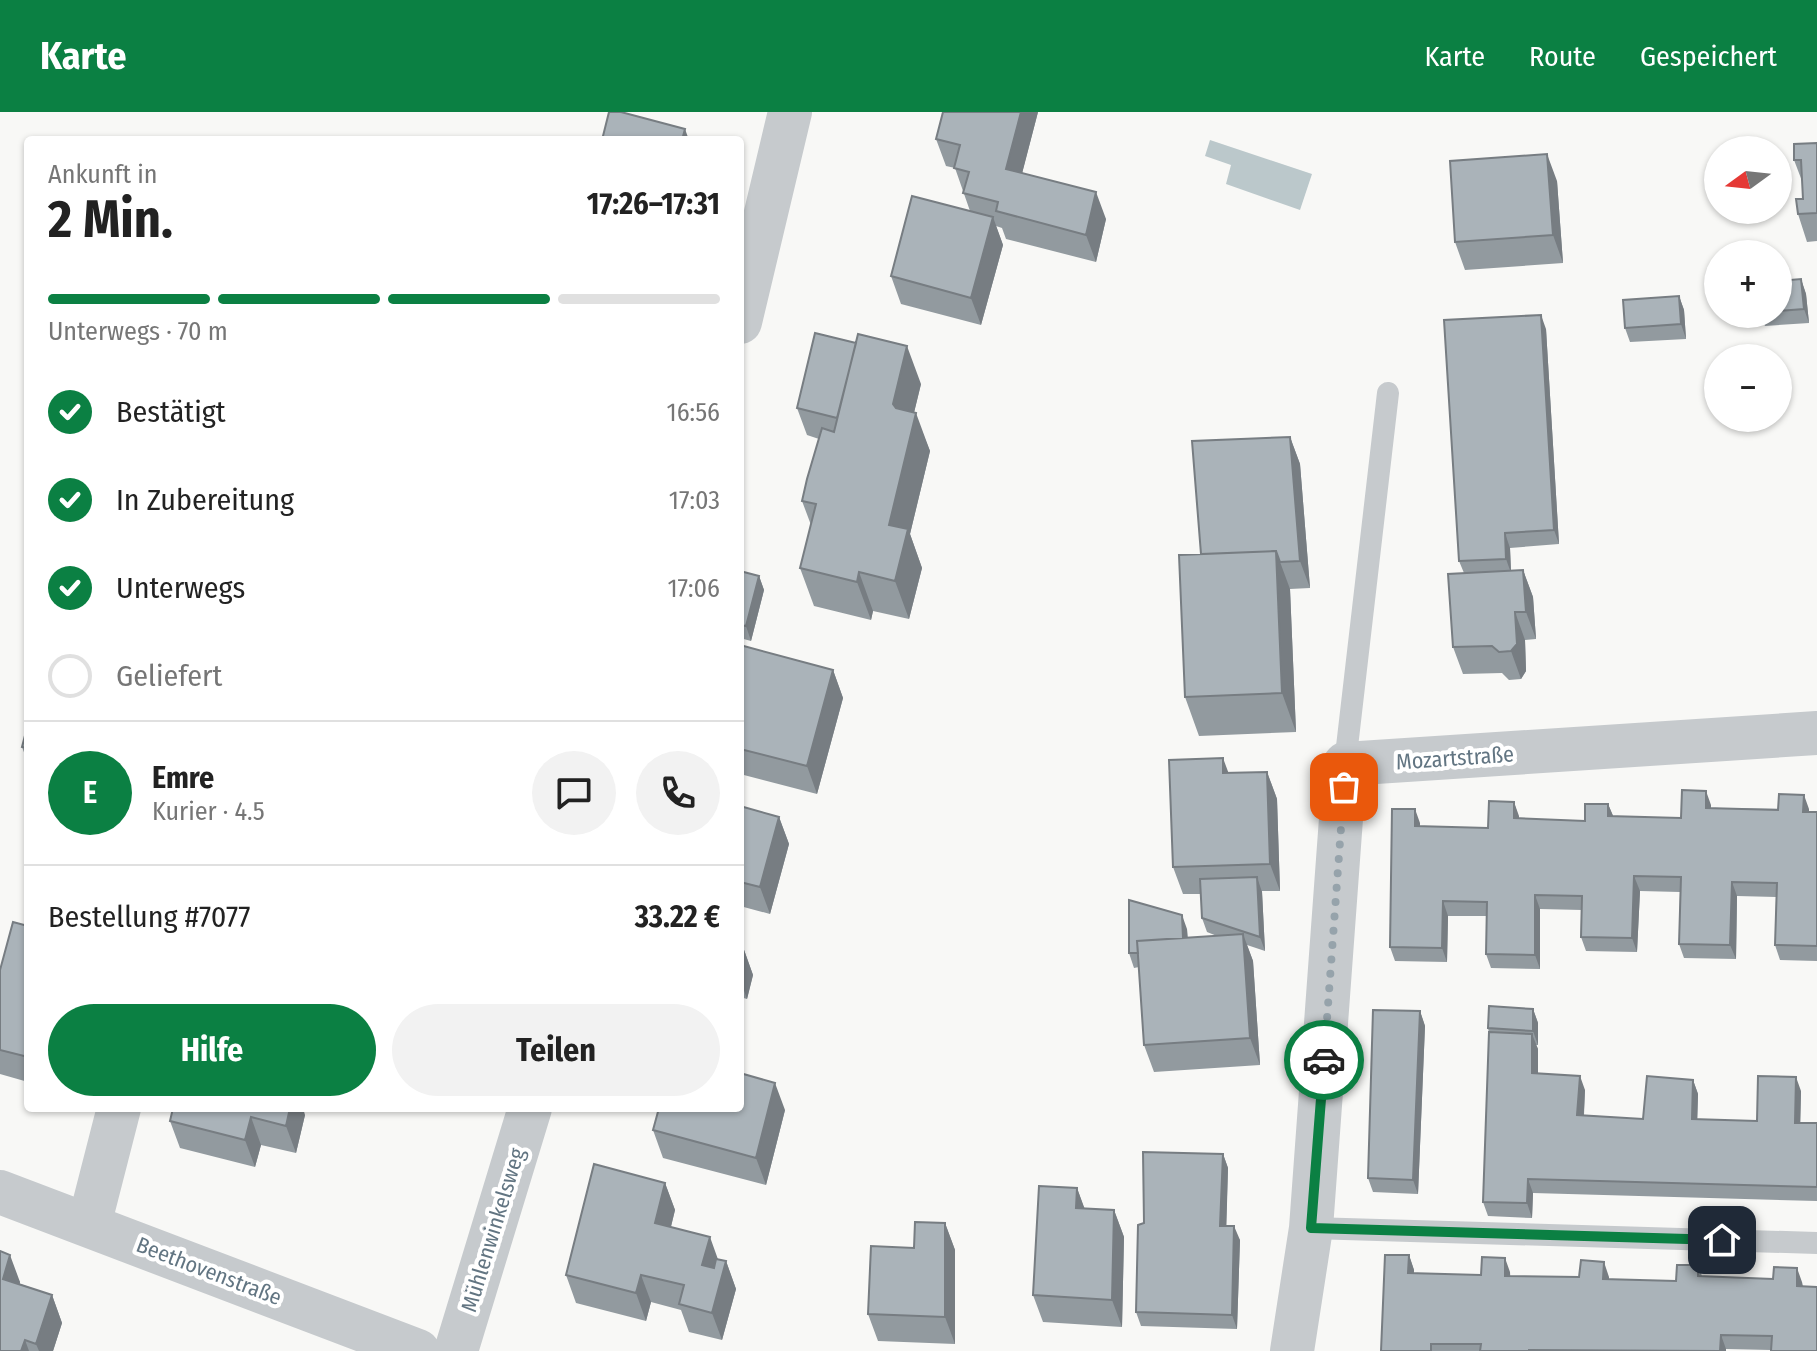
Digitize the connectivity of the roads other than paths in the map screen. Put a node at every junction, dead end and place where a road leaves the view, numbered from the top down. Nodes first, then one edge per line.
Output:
1 (790, 112) edge
2 (744, 305) edge
3 (1388, 393) dead end
4 (1817, 733) edge
5 (1345, 764) junction
6 (118, 1112) edge
7 (529, 1112) edge
8 (0, 1192) edge
9 (89, 1225) junction
10 (1311, 1228) junction
11 (1817, 1243) edge
12 (418, 1351) edge
13 (456, 1351) edge
14 (1292, 1351) edge

1 - 2 street
3 - 5 lane
4 - 5 street, Mozartstraße
5 - 10 street
6 - 9 street
7 - 13 street, Mühlenwinkelsweg
8 - 9 street, Beethovenstraße
9 - 12 street, Beethovenstraße
10 - 11 lane
10 - 14 street

